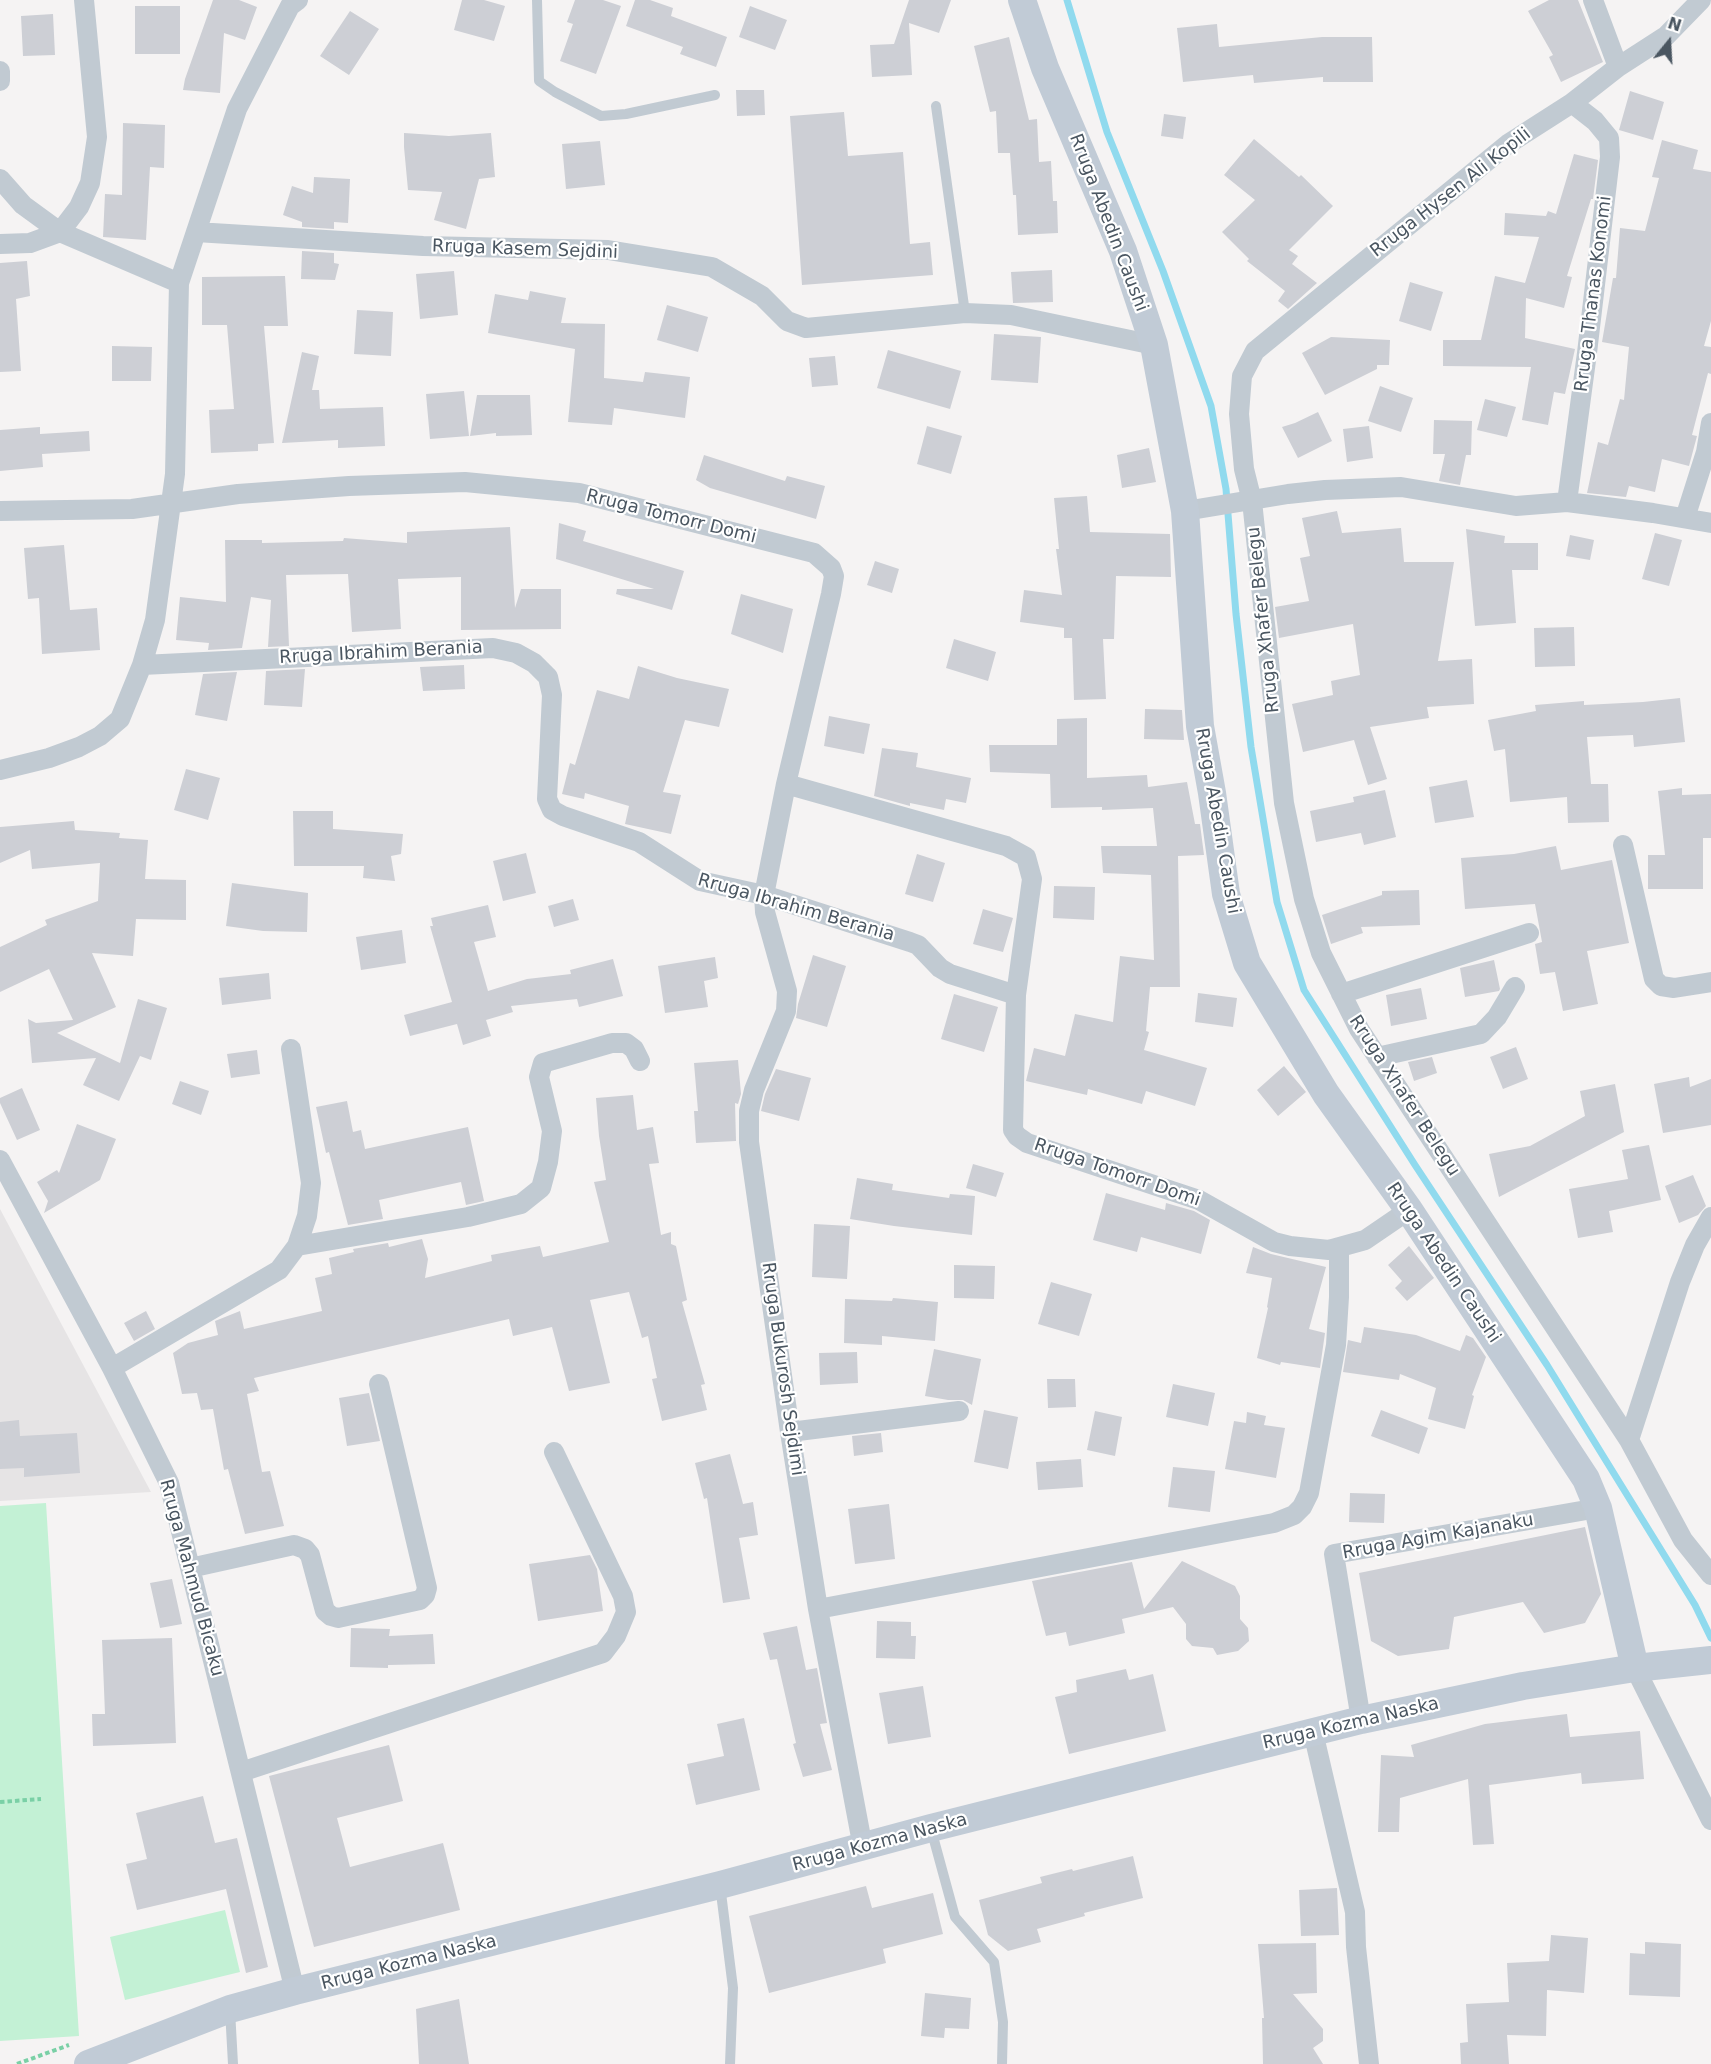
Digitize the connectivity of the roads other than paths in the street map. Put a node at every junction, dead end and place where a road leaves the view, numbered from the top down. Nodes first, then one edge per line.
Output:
1 (84, 0) edge
2 (297, 0) edge
3 (537, 0) edge
4 (1022, 0) edge
5 (1593, 0) edge
6 (1701, 0) edge
7 (1618, 67) junction
8 (0, 71) edge
9 (0, 81) edge
10 (715, 94) dead end
11 (1572, 103) junction
12 (936, 106) dead end
13 (0, 179) edge
14 (60, 232) junction
15 (196, 232) junction
16 (0, 244) edge
17 (179, 283) junction
18 (965, 313) junction
19 (1154, 345) junction
20 (1242, 376) joint
21 (1711, 423) edge
22 (171, 502) junction
23 (1247, 502) junction
24 (1567, 502) junction
25 (1196, 510) junction
26 (0, 511) edge
27 (1685, 518) junction
28 (1711, 523) edge
29 (142, 665) junction
30 (0, 770) edge
31 (786, 784) junction
32 (1623, 845) dead end
33 (764, 895) junction
34 (1529, 933) dead end
35 (1711, 982) edge
36 (1515, 987) dead end
37 (1341, 994) junction
38 (1016, 995) junction
39 (291, 1049) dead end
40 (1377, 1057) junction
41 (640, 1061) dead end
42 (0, 1160) edge
43 (1409, 1210) junction
44 (1711, 1217) edge
45 (297, 1245) junction
46 (1339, 1248) junction
47 (112, 1368) junction
48 (379, 1384) dead end
49 (959, 1411) dead end
50 (790, 1432) junction
51 (1629, 1440) junction
52 (554, 1452) dead end
53 (1598, 1508) junction
54 (190, 1568) junction
55 (1711, 1575) edge
56 (818, 1609) junction
57 (1711, 1660) edge
58 (1635, 1668) junction
59 (1361, 1720) junction
60 (1313, 1732) junction
61 (241, 1772) junction
62 (1711, 1820) edge
63 (931, 1828) junction
64 (863, 1848) junction
65 (720, 1885) junction
66 (295, 1991) junction
67 (230, 2009) junction
68 (88, 2064) edge
69 (233, 2064) edge
70 (730, 2064) edge
71 (1002, 2064) edge
72 (1369, 2064) edge

1 - 14 street
2 - 15 street
3 - 10 lane
4 - 19 main road, Rruga Abedin Caushi
5 - 7 street
6 - 7 street, Rruga Hysen Ali Kopili
7 - 11 street, Rruga Hysen Ali Kopili
8 - 9 street
11 - 20 street, Rruga Hysen Ali Kopili
11 - 24 street, Rruga Thanas Konomi
12 - 18 lane
13 - 14 street
14 - 16 street
14 - 17 street
15 - 17 street
15 - 18 street, Rruga Kasem Sejdini
17 - 22 street
18 - 19 street, Rruga Kasem Sejdini
19 - 25 main road, Rruga Abedin Caushi
20 - 23 street, Rruga Xhafer Belegu
21 - 27 street
22 - 26 street
22 - 29 street
22 - 31 street, Rruga Tomorr Domi
23 - 24 street
23 - 25 street
23 - 37 street, Rruga Xhafer Belegu
24 - 27 street
25 - 43 main road, Rruga Abedin Caushi
27 - 28 street
29 - 30 street
29 - 33 street, Rruga Ibrahim Berania
31 - 33 street, Rruga Tomorr Domi
31 - 38 street, Rruga Tomorr Domi
32 - 35 street
33 - 38 street, Rruga Ibrahim Berania
33 - 50 street, Rruga Bukurosh Sejdimi
34 - 37 street
36 - 40 street
37 - 40 street, Rruga Xhafer Belegu
38 - 46 street, Rruga Tomorr Domi
39 - 45 street
40 - 51 street, Rruga Xhafer Belegu
41 - 45 street
42 - 47 street, Rruga Mahmud Bicaku
43 - 46 street, Rruga Tomorr Domi
43 - 53 main road, Rruga Abedin Caushi
44 - 51 street
45 - 47 street
46 - 56 street
47 - 54 street, Rruga Mahmud Bicaku
48 - 54 street
49 - 50 street
50 - 56 street, Rruga Bukurosh Sejdimi
51 - 55 street, Rruga Xhafer Belegu
52 - 61 street
53 - 58 main road, Rruga Abedin Caushi
53 - 59 street, Rruga Agim Kajanaku
54 - 61 street, Rruga Mahmud Bicaku
56 - 64 street, Rruga Bukurosh Sejdimi
57 - 58 main road, Rruga Kozma Naska
58 - 59 main road, Rruga Kozma Naska
58 - 62 street
59 - 60 main road, Rruga Kozma Naska
60 - 63 main road, Rruga Kozma Naska
60 - 72 street
61 - 66 street, Rruga Mahmud Bicaku
63 - 64 main road, Rruga Kozma Naska
63 - 71 lane
64 - 65 main road, Rruga Kozma Naska
65 - 66 main road, Rruga Kozma Naska
65 - 70 lane
66 - 67 main road, Rruga Kozma Naska
67 - 68 main road, Rruga Kozma Naska
67 - 69 lane

